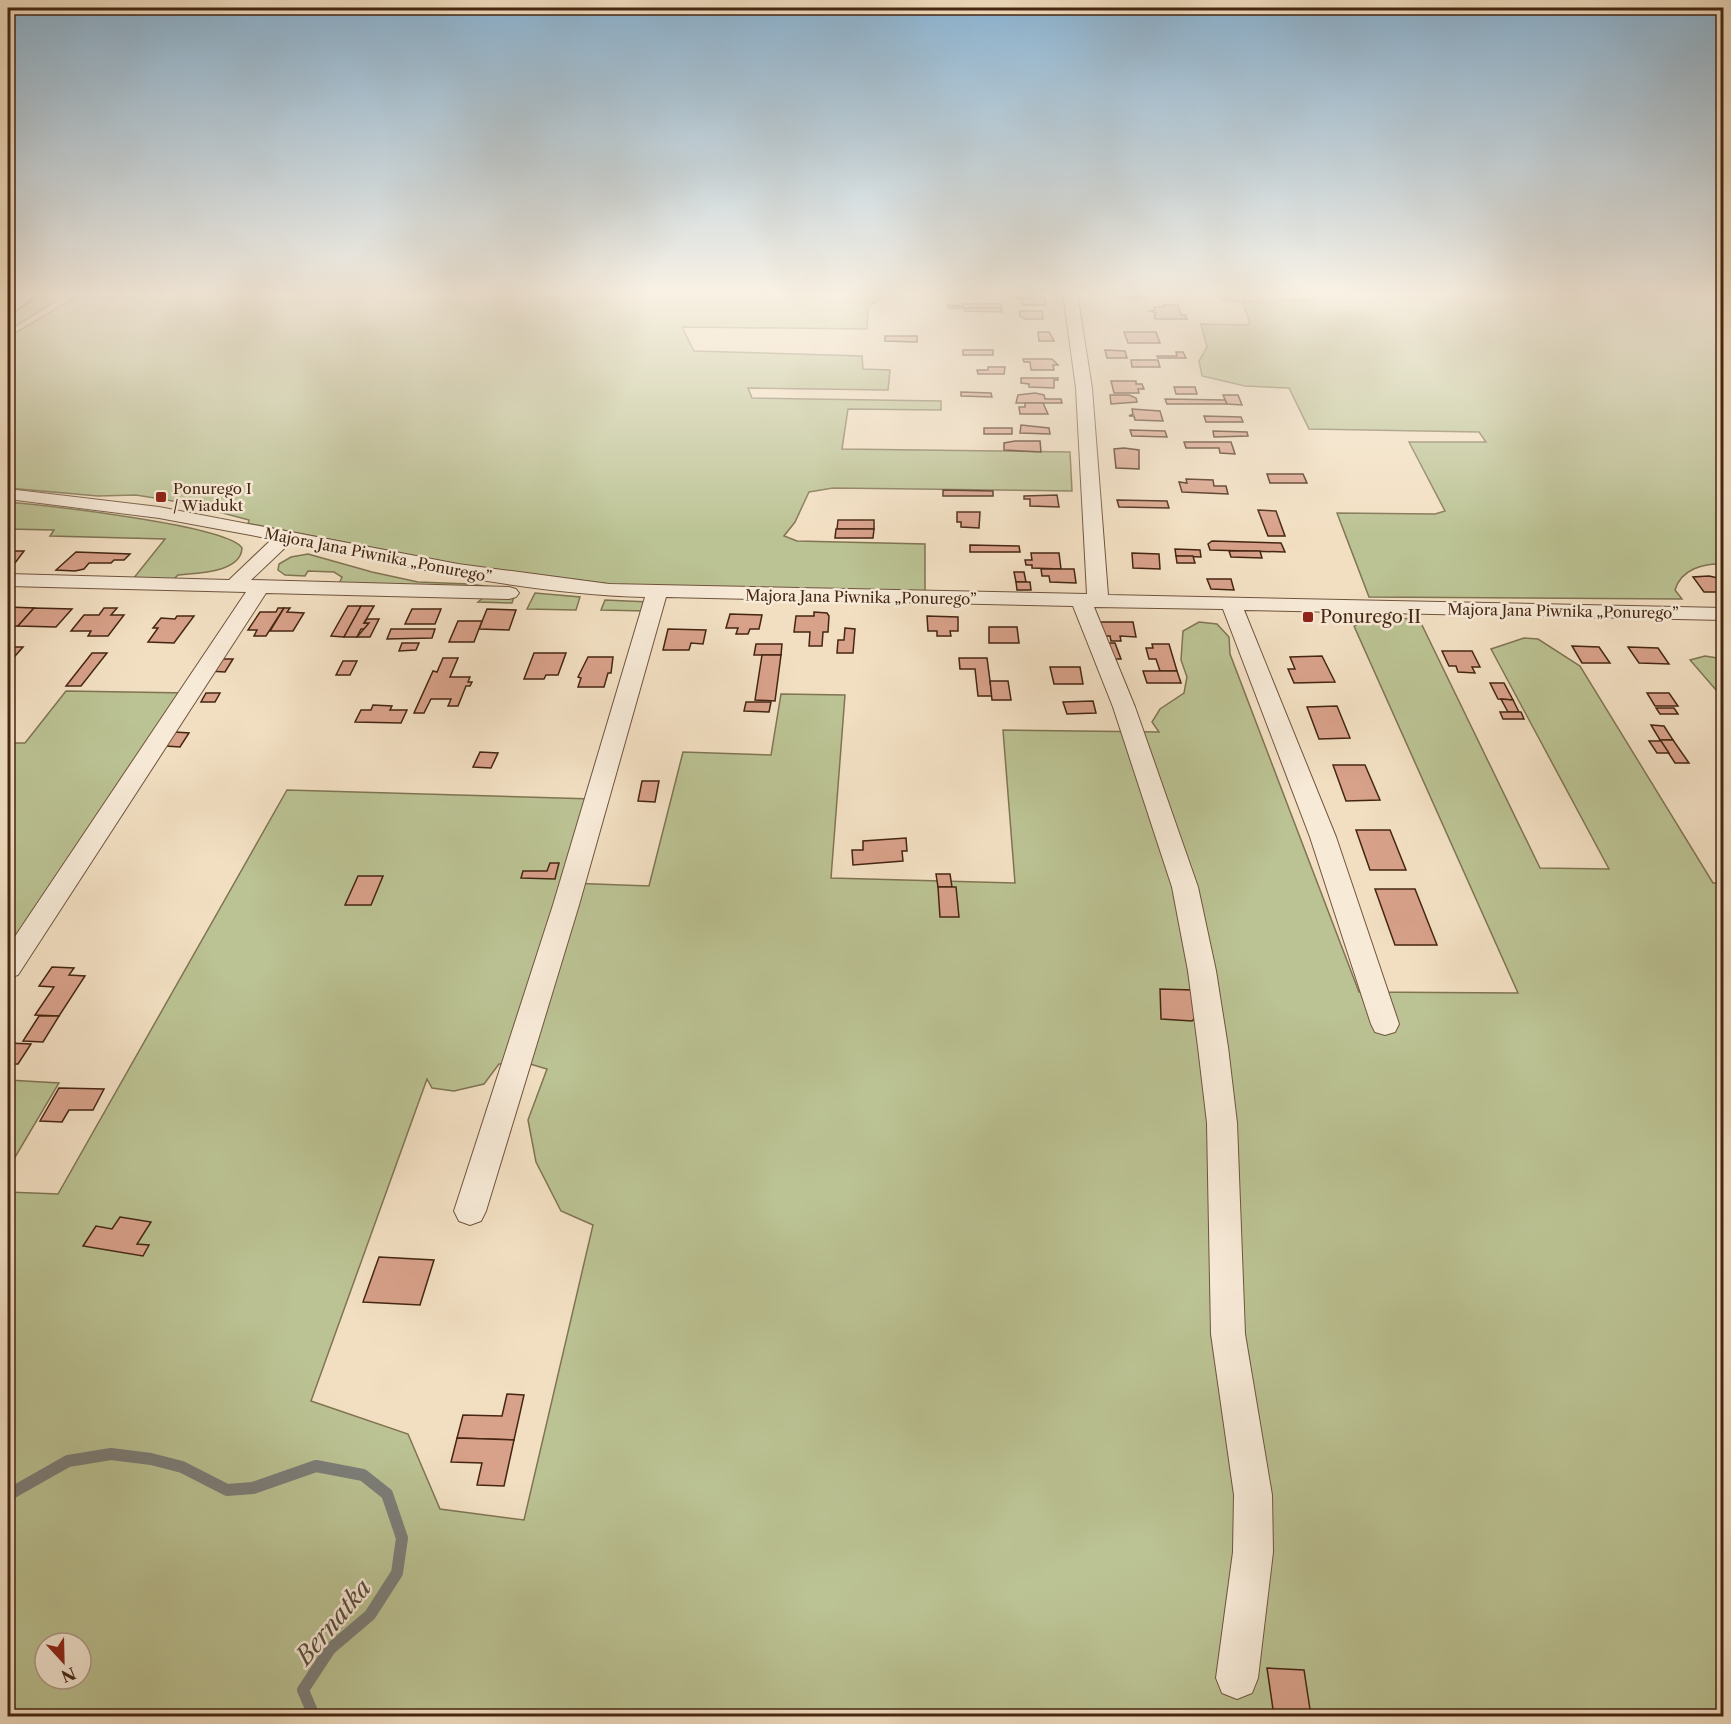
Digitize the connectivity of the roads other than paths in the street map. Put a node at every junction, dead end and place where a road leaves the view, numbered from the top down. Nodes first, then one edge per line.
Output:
1 (1082, 373) edge
2 (8, 494) edge
3 (285, 537) junction
4 (8, 580) edge
5 (234, 586) junction
6 (260, 586) junction
7 (657, 592) junction
8 (508, 593) dead end
9 (1090, 602) junction
10 (1232, 605) junction
11 (1724, 614) edge
12 (8, 968) edge
13 (1385, 1024) dead end
14 (470, 1211) dead end
15 (1237, 1678) dead end

1 - 9 street
2 - 3 street, Majora Jana Piwnika „Ponurego”
3 - 5 street
3 - 7 street, Majora Jana Piwnika „Ponurego”
4 - 5 street, Majora Jana Piwnika „Ponurego”
5 - 6 street, Majora Jana Piwnika „Ponurego”
6 - 8 street, Majora Jana Piwnika „Ponurego”
6 - 12 street
7 - 9 street, Majora Jana Piwnika „Ponurego”
7 - 14 street
9 - 10 street, Majora Jana Piwnika „Ponurego”
9 - 15 street
10 - 11 street, Majora Jana Piwnika „Ponurego”
10 - 13 street

